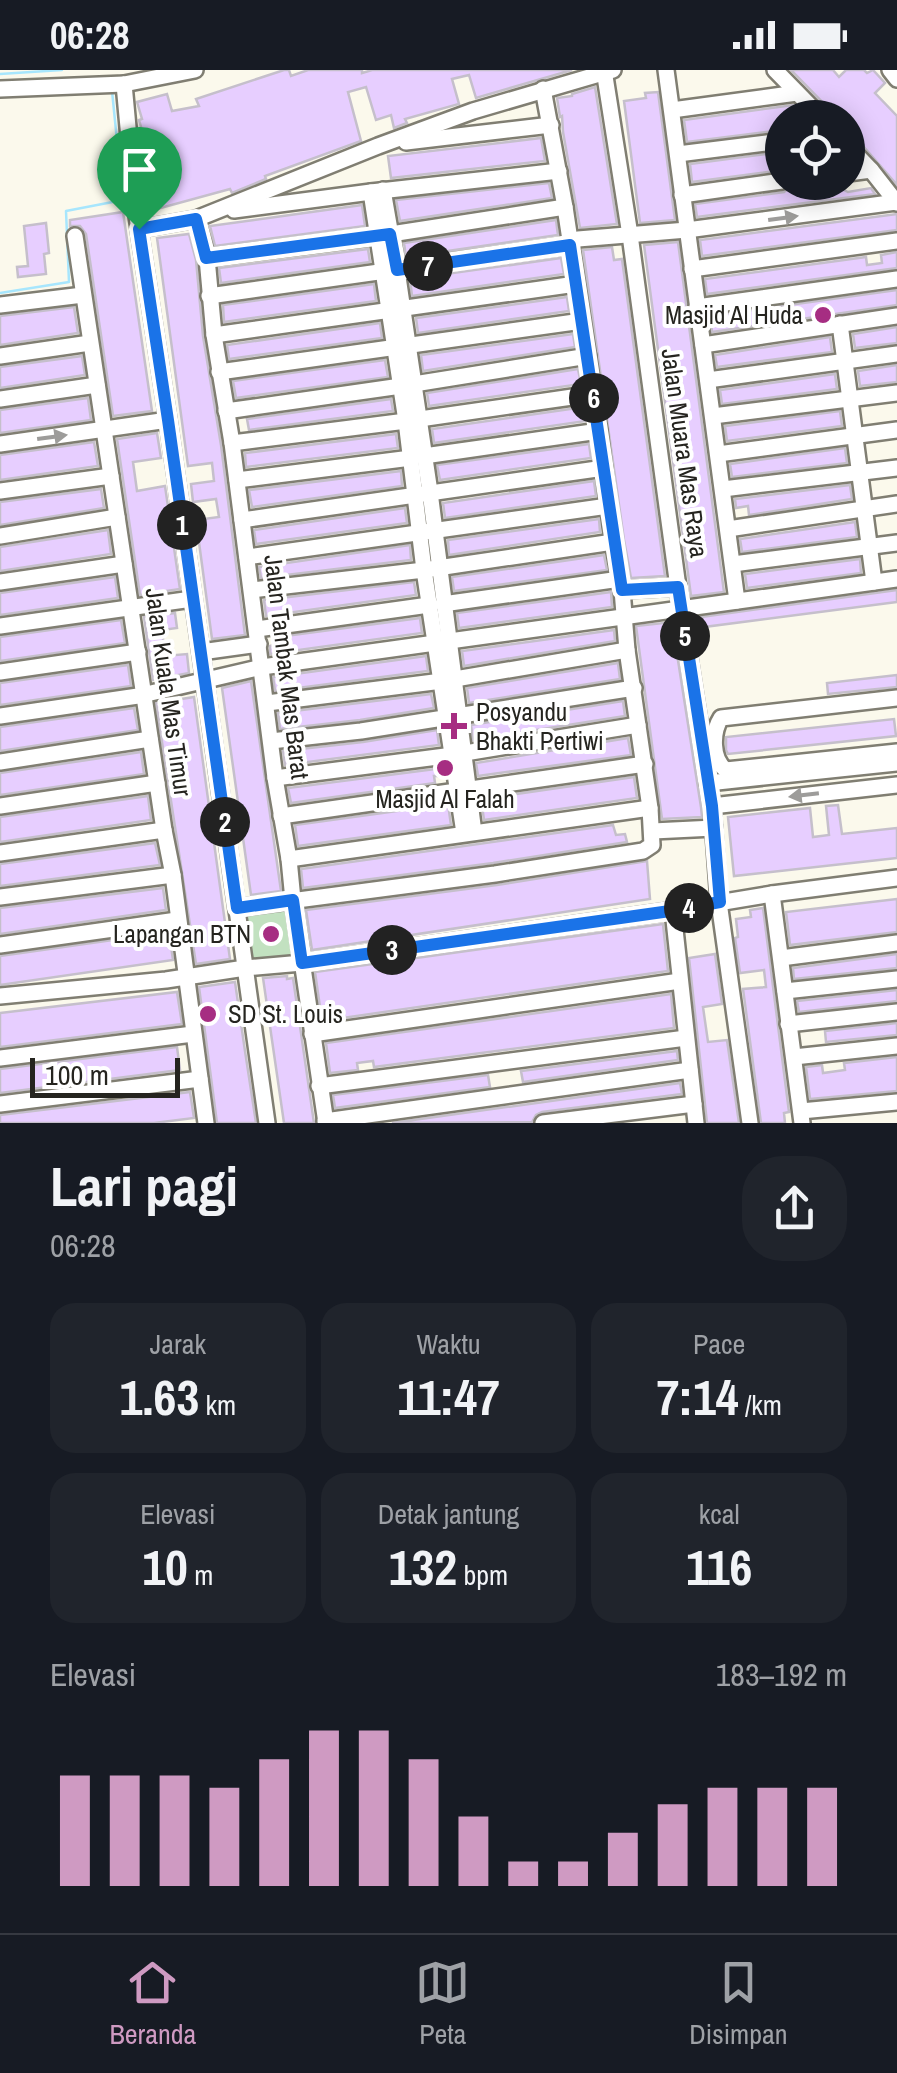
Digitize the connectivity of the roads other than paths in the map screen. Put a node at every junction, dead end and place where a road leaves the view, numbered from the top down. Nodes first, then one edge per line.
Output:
1 (195, 70) edge
2 (607, 70) edge
3 (666, 70) edge
4 (775, 70) edge
5 (890, 70) edge
6 (897, 80) edge
7 (111, 84) junction
8 (0, 89) edge
9 (543, 89) junction
10 (797, 93) junction
11 (804, 100) edge
12 (672, 110) junction
13 (551, 125) junction
14 (765, 143) edge
15 (378, 146) junction
16 (678, 154) junction
17 (865, 164) edge
18 (330, 166) junction
19 (559, 170) junction
20 (871, 170) junction
21 (865, 171) edge
22 (765, 184) edge
23 (377, 191) junction
24 (682, 195) junction
25 (337, 196) junction
26 (897, 202) edge
27 (565, 207) junction
28 (203, 216) junction
29 (139, 229) junction
30 (687, 230) junction
31 (384, 235) junction
32 (74, 236) dead end
33 (630, 236) junction
34 (897, 240) edge
35 (570, 245) junction
36 (206, 258) junction
37 (692, 269) junction
38 (391, 271) junction
39 (897, 279) edge
40 (576, 284) junction
41 (82, 295) junction
42 (209, 296) junction
43 (0, 305) edge
44 (697, 307) junction
45 (396, 310) junction
46 (897, 316) edge
47 (582, 321) junction
48 (837, 324) junction
49 (214, 335) junction
50 (90, 343) junction
51 (703, 345) junction
52 (400, 346) junction
53 (897, 354) edge
54 (0, 356) edge
55 (588, 356) junction
56 (842, 361) junction
57 (219, 372) junction
58 (708, 380) junction
59 (407, 384) junction
60 (97, 385) junction
61 (897, 393) edge
62 (593, 394) junction
63 (0, 399) edge
64 (848, 400) junction
65 (226, 412) junction
66 (713, 416) junction
67 (168, 420) junction
68 (412, 421) junction
69 (104, 429) junction
70 (897, 430) edge
71 (599, 431) junction
72 (852, 436) junction
73 (232, 443) junction
74 (0, 444) edge
75 (718, 454) junction
76 (418, 457) junction
77 (604, 468) junction
78 (897, 468) edge
79 (858, 475) junction
80 (111, 476) junction
81 (237, 480) junction
82 (723, 490) junction
83 (0, 491) edge
84 (423, 493) junction
85 (897, 504) edge
86 (608, 506) junction
87 (861, 509) junction
88 (117, 517) junction
89 (242, 520) junction
90 (728, 529) junction
91 (428, 532) junction
92 (0, 536) edge
93 (613, 542) junction
94 (897, 543) edge
95 (867, 547) junction
96 (247, 556) junction
97 (124, 564) junction
98 (732, 564) junction
99 (431, 569) junction
100 (897, 579) edge
101 (0, 582) edge
102 (871, 582) junction
103 (621, 584) junction
104 (678, 587) junction
105 (252, 590) junction
106 (192, 599) junction
107 (737, 601) junction
108 (437, 605) junction
109 (131, 606) junction
110 (681, 609) junction
111 (624, 616) junction
112 (0, 626) edge
113 (258, 636) junction
114 (443, 641) junction
115 (627, 650) junction
116 (138, 652) junction
117 (201, 652) junction
118 (262, 667) junction
119 (0, 672) edge
120 (448, 680) junction
121 (205, 681) junction
122 (634, 688) junction
123 (145, 694) junction
124 (897, 698) edge
125 (267, 704) junction
126 (453, 715) junction
127 (0, 716) edge
128 (638, 725) junction
129 (150, 739) junction
130 (271, 741) junction
131 (897, 752) edge
132 (459, 754) junction
133 (0, 762) edge
134 (645, 764) junction
135 (897, 764) edge
136 (276, 778) junction
137 (157, 783) junction
138 (708, 783) junction
139 (897, 785) edge
140 (465, 791) junction
141 (0, 806) edge
142 (712, 806) junction
143 (650, 808) junction
144 (281, 816) junction
145 (714, 828) junction
146 (164, 830) junction
147 (469, 832) junction
148 (652, 838) junction
149 (0, 853) edge
150 (289, 859) junction
151 (173, 875) junction
152 (897, 878) edge
153 (772, 894) junction
154 (0, 897) edge
155 (293, 900) junction
156 (720, 902) junction
157 (237, 908) junction
158 (670, 911) junction
159 (177, 920) junction
160 (897, 944) edge
161 (0, 945) edge
162 (781, 958) junction
163 (302, 963) junction
164 (245, 968) junction
165 (186, 977) junction
166 (897, 979) edge
167 (680, 982) junction
168 (785, 992) junction
169 (0, 996) edge
170 (897, 1012) edge
171 (788, 1024) junction
172 (194, 1034) junction
173 (312, 1034) junction
174 (686, 1038) junction
175 (897, 1046) edge
176 (794, 1057) junction
177 (0, 1058) edge
178 (690, 1070) junction
179 (200, 1079) junction
180 (319, 1086) junction
181 (897, 1102) edge
182 (0, 1104) edge
183 (694, 1104) junction
184 (801, 1117) edge
185 (325, 1122) edge
186 (204, 1123) edge
187 (267, 1123) edge
188 (543, 1123) edge
189 (696, 1123) edge
190 (750, 1123) edge

1 - 7 street
2 - 9 street
2 - 33 street, Jalan Muara Mas Raya
3 - 12 street
4 - 10 street
5 - 6 street
7 - 8 street
7 - 29 street
9 - 13 street
9 - 15 street
10 - 11 street
10 - 12 street
12 - 16 street
13 - 15 street
13 - 19 street
14 - 16 street
15 - 18 street
16 - 24 street
17 - 20 street
18 - 25 street
18 - 28 street
19 - 23 street
19 - 27 street
20 - 21 street
20 - 26 street
22 - 24 street
23 - 25 street
23 - 31 street
24 - 30 street
25 - 28 street
30 -> 26 street
27 - 31 street
27 - 35 street
28 - 29 street
28 - 36 street, Jalan Tambak Mas Barat
29 - 67 street
30 - 33 street
30 - 37 street
31 - 36 street
31 - 38 street
32 - 41 street, Jalan Kuala Mas Timur
33 - 35 street
33 - 104 street, Jalan Muara Mas Raya
34 - 37 street
35 - 38 street
35 - 40 street
36 - 42 street, Jalan Tambak Mas Barat
37 - 44 street
38 - 42 street
38 - 45 street
39 - 44 street
40 - 45 street
40 - 47 street
41 - 43 street
41 - 50 street, Jalan Kuala Mas Timur
42 - 49 street, Jalan Tambak Mas Barat
44 - 51 street
45 - 49 street
45 - 52 street
46 - 48 street
47 - 52 street
47 - 55 street
48 - 51 street
48 - 56 street
49 - 57 street, Jalan Tambak Mas Barat
50 - 54 street
50 - 60 street, Jalan Kuala Mas Timur
51 - 58 street
52 - 57 street
52 - 59 street
53 - 56 street
55 - 59 street
55 - 62 street
56 - 58 street
56 - 64 street
57 - 65 street, Jalan Tambak Mas Barat
58 - 66 street
59 - 65 street
59 - 68 street
60 - 63 street
60 - 69 street, Jalan Kuala Mas Timur
61 - 64 street
62 - 68 street
62 - 71 street
64 - 66 street
64 - 72 street
65 - 73 street, Jalan Tambak Mas Barat
66 - 75 street
67 - 69 street
67 - 106 street
68 - 73 street
68 - 76 street
74 -> 69 street
69 - 80 street, Jalan Kuala Mas Timur
70 - 72 street
71 - 76 street
71 - 77 street
72 - 75 street
72 - 79 street
73 - 81 street, Jalan Tambak Mas Barat
75 - 82 street
76 - 81 street
76 - 84 street
77 - 84 street
77 - 86 street
78 - 79 street
79 - 82 street
79 - 87 street
80 - 83 street
80 - 88 street, Jalan Kuala Mas Timur
81 - 89 street, Jalan Tambak Mas Barat
82 - 90 street
84 - 89 street
84 - 91 street
85 - 87 street
86 - 91 street
86 - 93 street
87 - 90 street
87 - 95 street
88 - 92 street
88 - 97 street, Jalan Kuala Mas Timur
89 - 96 street, Jalan Tambak Mas Barat
90 - 98 street
91 - 96 street
91 - 99 street
93 - 99 street
93 - 103 street
94 - 95 street
95 - 98 street
95 - 102 street
96 - 105 street, Jalan Tambak Mas Barat
97 - 101 street
97 - 109 street, Jalan Kuala Mas Timur
98 - 107 street
99 - 105 street
99 - 108 street
100 - 102 street
102 - 107 street
103 - 104 street
103 - 108 street
103 - 111 street
104 - 110 street, Jalan Muara Mas Raya
105 - 113 street, Jalan Tambak Mas Barat
106 - 109 street
106 - 117 street
107 - 110 street
108 - 113 street
108 - 114 street
109 - 112 street
109 - 116 street, Jalan Kuala Mas Timur
110 - 111 street
110 - 138 street, Jalan Muara Mas Raya
111 - 114 street
111 - 115 street
113 - 117 street
113 - 118 street, Jalan Tambak Mas Barat
114 - 118 street
114 - 120 street
115 - 120 street
115 - 122 street
116 - 119 street
116 - 123 street, Jalan Kuala Mas Timur
117 - 121 street
118 - 121 street
118 - 125 street, Jalan Tambak Mas Barat
120 - 125 street
120 - 126 street
121 - 123 street
121 - 157 street
122 - 126 street
122 - 128 street
123 - 127 street
123 - 129 street, Jalan Kuala Mas Timur
124 - 131 street
125 - 130 street, Jalan Tambak Mas Barat
126 - 130 street
126 - 132 street
128 - 132 street
128 - 134 street
129 - 133 street
129 - 137 street, Jalan Kuala Mas Timur
130 - 136 street, Jalan Tambak Mas Barat
132 - 136 street
132 - 140 street
134 - 140 street
134 - 143 street
135 - 138 street
136 - 144 street, Jalan Tambak Mas Barat
137 - 141 street
137 - 146 street, Jalan Kuala Mas Timur
138 - 142 street, Jalan Muara Mas Raya
139 -> 142 street
140 - 144 street
140 - 147 street
142 - 145 street, Jalan Muara Mas Raya
143 - 147 street
143 - 148 street
144 - 150 street, Jalan Tambak Mas Barat
145 - 148 street
145 - 156 street, Jalan Muara Mas Raya
146 - 149 street
146 - 151 street, Jalan Kuala Mas Timur
147 - 150 street
148 - 155 street
150 - 155 street, Jalan Tambak Mas Barat
151 - 154 street
151 - 159 street, Jalan Kuala Mas Timur
152 - 153 street
153 - 156 street
153 - 162 street
155 - 157 street
155 - 163 street, Jalan Tambak Mas Barat
156 - 158 street
156 - 190 street, Jalan Muara Mas Raya
157 - 164 street
158 - 163 street
158 - 167 street
159 - 161 street
159 - 165 street, Jalan Kuala Mas Timur
160 - 162 street
162 - 168 street
163 - 164 street
163 - 173 street, Jalan Tambak Mas Barat
164 - 165 street
164 - 187 street
165 - 169 street
165 - 172 street, Jalan Kuala Mas Timur
166 - 168 street
167 - 173 street
167 - 174 street
168 - 171 street
170 - 171 street
171 - 176 street
172 - 177 street
172 - 179 street, Jalan Kuala Mas Timur
173 - 180 street, Jalan Tambak Mas Barat
174 - 178 street
174 - 180 street
175 - 176 street
176 - 184 street
178 - 183 street
178 - 185 street
179 - 182 street
179 - 186 street, Jalan Kuala Mas Timur
180 - 185 street, Jalan Tambak Mas Barat
181 - 184 street
183 - 188 street
183 - 189 street

